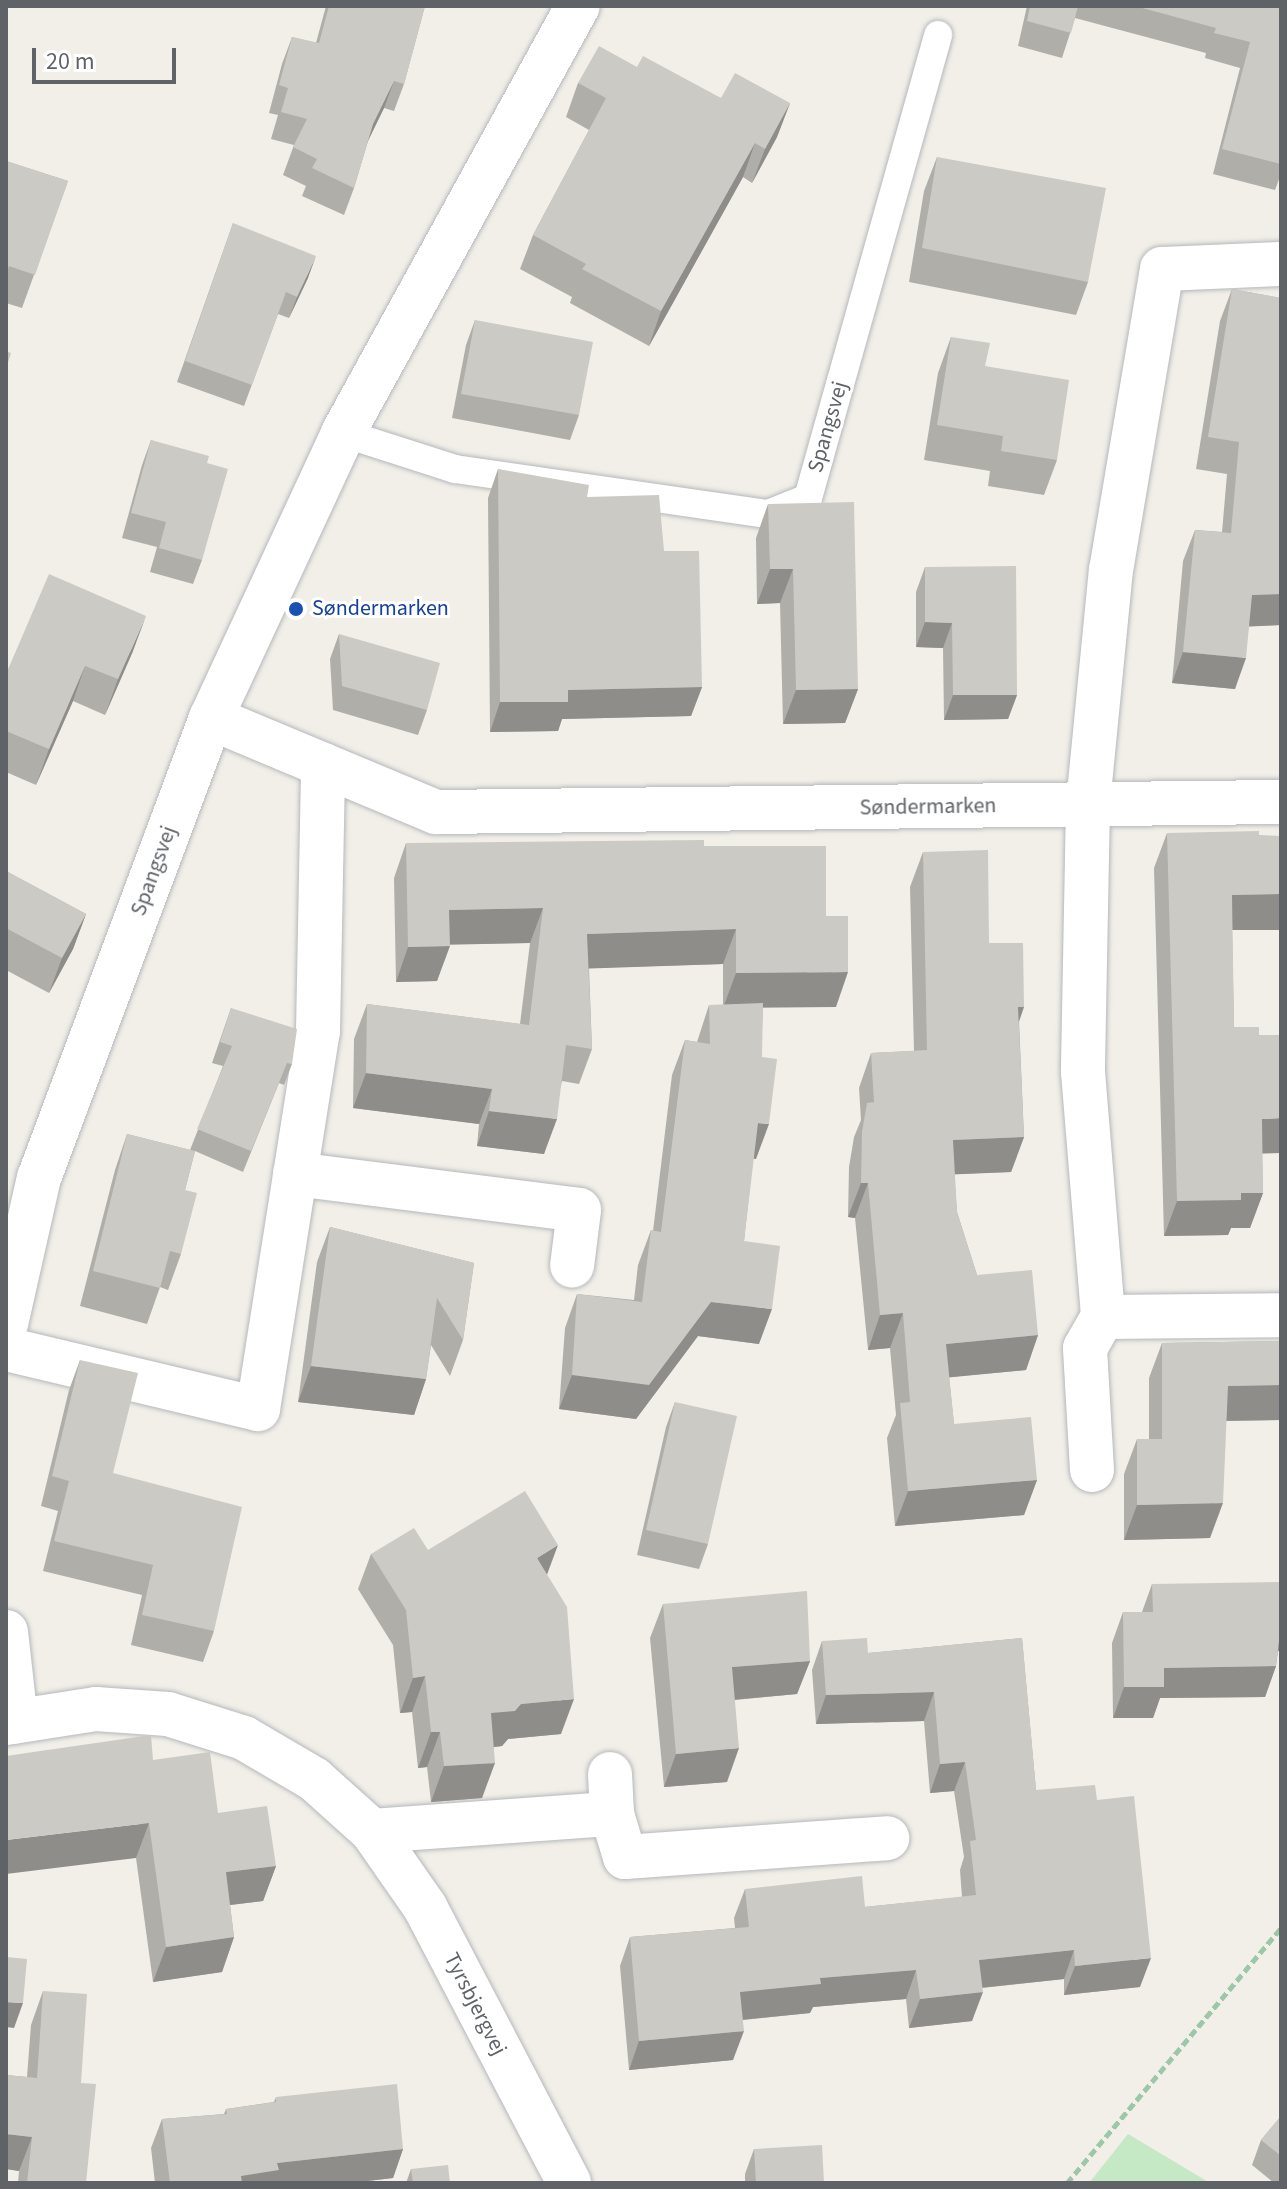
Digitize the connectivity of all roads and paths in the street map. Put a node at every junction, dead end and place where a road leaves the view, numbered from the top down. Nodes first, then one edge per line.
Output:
1 (578, 6) edge
2 (938, 35) dead end
3 (1281, 264) edge
4 (343, 433) junction
5 (211, 718) junction
6 (323, 765) junction
7 (1281, 802) edge
8 (1088, 805) junction
9 (295, 1174) junction
10 (572, 1266) dead end
11 (1281, 1315) edge
12 (1103, 1317) junction
13 (6, 1324) edge
14 (6, 1349) edge
15 (1092, 1470) dead end
16 (6, 1632) edge
17 (11, 1722) edge
18 (372, 1831) junction
19 (887, 1838) dead end
20 (1281, 1928) edge
21 (569, 2183) edge
22 (1067, 2183) edge

1 - 4 street, Spangsvej
2 - 4 lane, Spangsvej
3 - 8 street
4 - 5 street, Spangsvej
5 - 6 street, Søndermarken
5 - 13 street, Spangsvej
6 - 8 street, Søndermarken
6 - 9 street
7 - 8 street, Søndermarken
8 - 12 street
9 - 10 street
9 - 14 street
11 - 12 street
12 - 15 street
16 - 17 street
17 - 18 street, Tyrsbjergvej
18 - 19 street
18 - 21 street, Tyrsbjergvej
20 - 22 path

